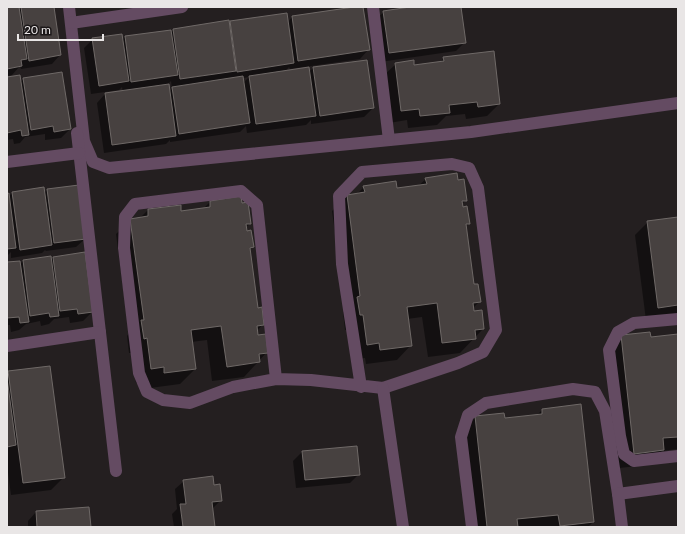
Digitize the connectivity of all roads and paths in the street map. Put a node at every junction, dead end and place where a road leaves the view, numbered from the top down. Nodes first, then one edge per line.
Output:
1 (62, 7) edge
2 (69, 7) edge
3 (182, 7) edge
4 (373, 7) edge
5 (71, 23) junction
6 (678, 103) edge
7 (388, 140) junction
8 (79, 153) junction
9 (7, 162) edge
10 (678, 319) edge
11 (100, 332) junction
12 (7, 346) edge
13 (276, 379) junction
14 (361, 387) junction
15 (383, 388) junction
16 (678, 456) edge
17 (116, 471) dead end
18 (678, 486) edge
19 (618, 494) junction
20 (403, 527) edge
21 (472, 527) edge
22 (622, 527) edge

1 - 8 street
2 - 5 street
3 - 5 street
4 - 7 street
5 - 7 street
6 - 7 street
8 - 9 street
8 - 11 street
10 - 16 street
11 - 12 street
11 - 17 street
13 - 13 street
13 - 14 street
14 - 15 street
14 - 15 street
15 - 20 street
18 - 19 street
19 - 21 street
19 - 22 street

